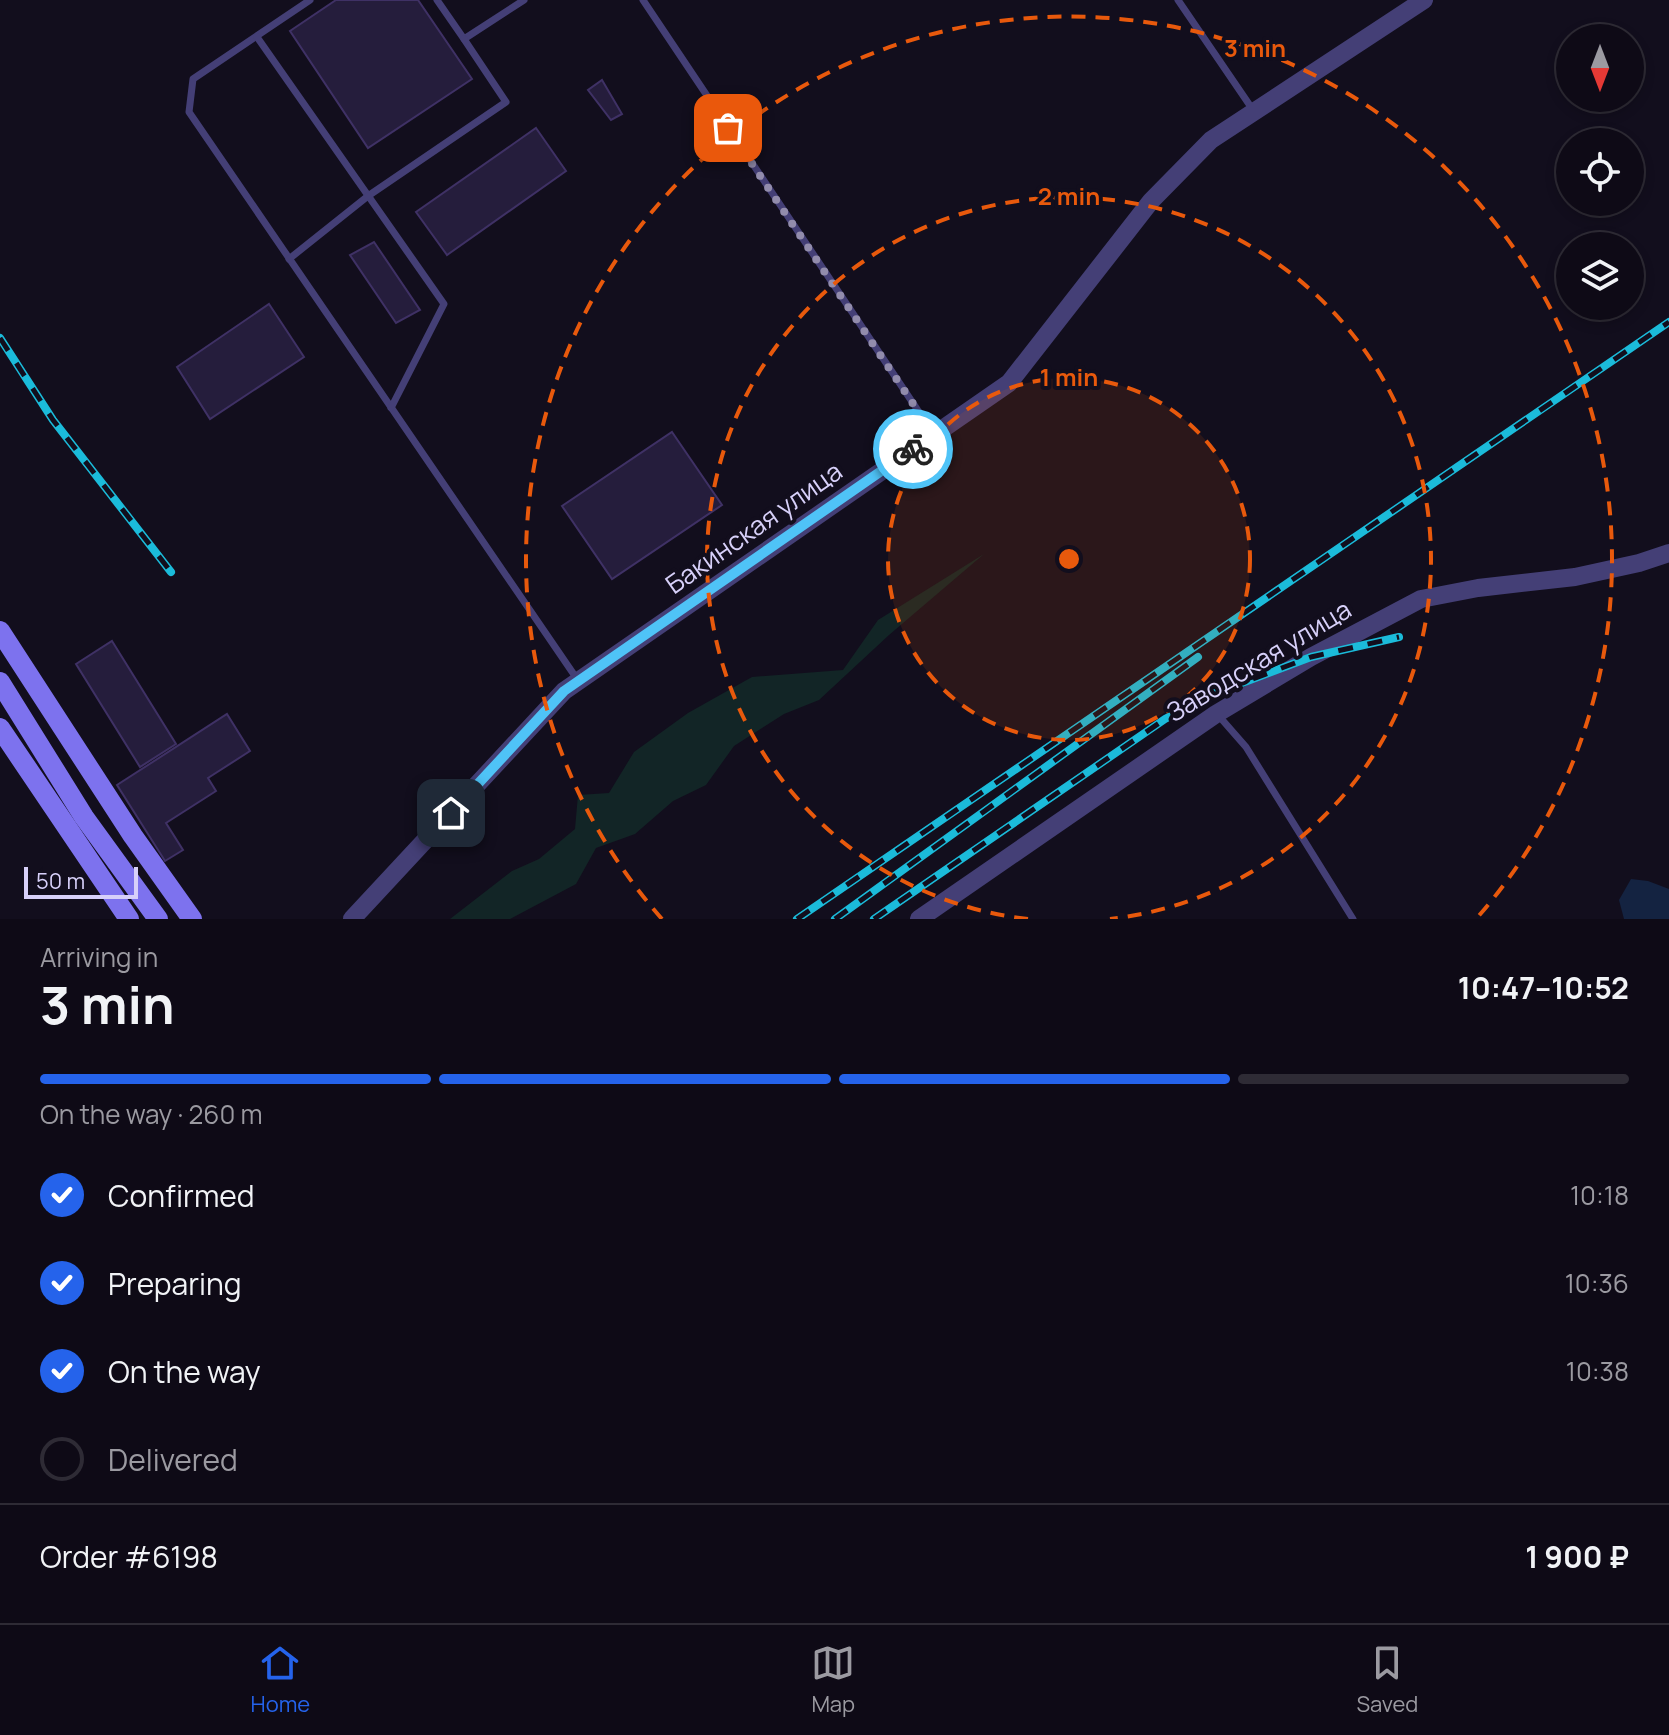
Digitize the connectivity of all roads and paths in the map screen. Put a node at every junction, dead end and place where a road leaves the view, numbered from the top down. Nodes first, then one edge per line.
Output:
1 (310, 0) edge
2 (437, 0) edge
3 (524, 0) edge
4 (643, 0) edge
5 (1178, 0) edge
6 (1424, 0) edge
7 (257, 37) junction
8 (464, 39) junction
9 (1254, 111) junction
10 (368, 196) junction
11 (289, 259) junction
12 (391, 408) junction
13 (934, 435) junction
14 (1669, 553) edge
15 (0, 631) edge
16 (578, 681) junction
17 (0, 682) edge
18 (1216, 714) junction
19 (0, 728) edge
20 (129, 919) edge
21 (158, 919) edge
22 (192, 919) edge
23 (352, 919) edge
24 (919, 919) edge
25 (1353, 919) edge

1 - 7 lane
2 - 8 lane
3 - 8 lane
4 - 13 lane
5 - 9 lane
6 - 9 street, Бакинская улица
7 - 10 lane
7 - 11 lane
8 - 10 lane
9 - 13 street, Бакинская улица
10 - 11 lane
10 - 12 lane
11 - 12 lane
12 - 16 lane
13 - 16 street, Бакинская улица
14 - 18 street, Заводская улица
15 - 22 main road
16 - 23 street, Бакинская улица
17 - 21 main road
18 - 24 street, Заводская улица
18 - 25 lane
19 - 20 main road

